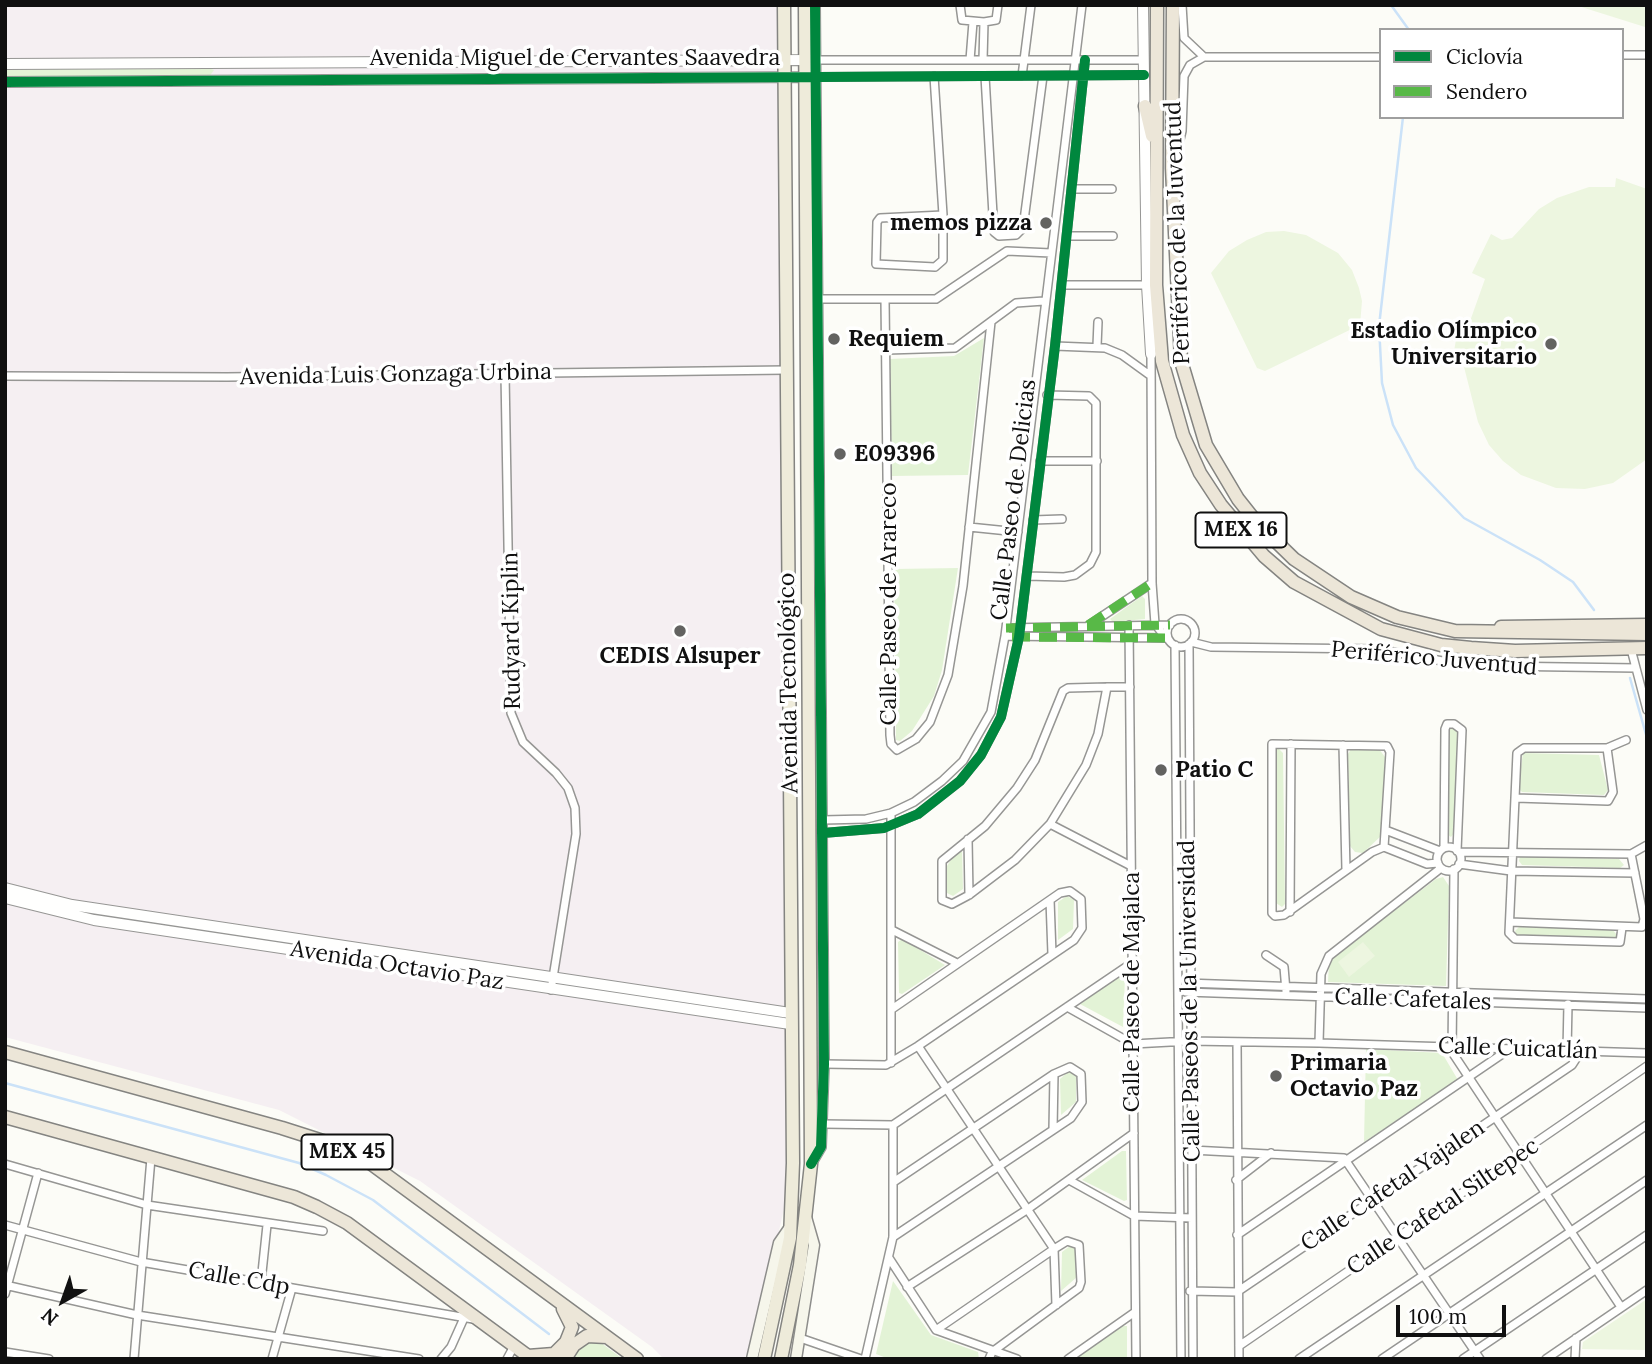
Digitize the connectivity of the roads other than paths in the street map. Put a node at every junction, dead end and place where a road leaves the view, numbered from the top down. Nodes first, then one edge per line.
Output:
1 (784, 5) edge
2 (806, 5) edge
3 (815, 5) edge
4 (960, 5) edge
5 (998, 5) edge
6 (1031, 5) edge
7 (1082, 5) edge
8 (1143, 5) edge
9 (1157, 5) edge
10 (1173, 5) edge
11 (1182, 5) edge
12 (973, 22) junction
13 (984, 22) junction
14 (1624, 55) edge
15 (1647, 55) edge
16 (1204, 57) junction
17 (1379, 57) edge
18 (784, 59) junction
19 (751, 60) junction
20 (810, 60) junction
21 (886, 60) junction
22 (970, 60) junction
23 (983, 60) junction
24 (1024, 60) junction
25 (1076, 60) junction
26 (1085, 60) junction
27 (1144, 60) junction
28 (524, 62) junction
29 (5, 64) edge
30 (1074, 75) junction
31 (1084, 75) junction
32 (1144, 75) junction
33 (887, 76) junction
34 (934, 76) junction
35 (985, 76) junction
36 (1022, 76) junction
37 (1043, 76) junction
38 (751, 77) junction
39 (811, 77) junction
40 (784, 78) junction
41 (524, 79) junction
42 (5, 82) edge
43 (1145, 106) junction
44 (1157, 155) junction
45 (1172, 168) junction
46 (1072, 189) junction
47 (1112, 189) dead end
48 (943, 215) junction
49 (1067, 236) junction
50 (1113, 236) dead end
51 (1051, 253) junction
52 (1062, 285) junction
53 (1147, 285) junction
54 (817, 299) junction
55 (885, 299) junction
56 (1044, 301) junction
57 (1157, 311) junction
58 (1098, 321) dead end
59 (991, 322) junction
60 (1055, 346) junction
61 (1097, 346) junction
62 (887, 350) junction
63 (1152, 355) junction
64 (786, 370) junction
65 (505, 374) junction
66 (5, 376) edge
67 (1151, 376) junction
68 (1047, 395) junction
69 (1040, 461) junction
70 (1097, 461) junction
71 (808, 487) junction
72 (787, 488) junction
73 (1062, 519) dead end
74 (1032, 520) junction
75 (969, 527) junction
76 (1018, 532) junction
77 (1027, 576) junction
78 (1152, 583) junction
79 (1155, 624) junction
80 (1088, 625) junction
81 (1129, 625) junction
82 (1170, 625) junction
83 (1647, 625) edge
84 (1020, 628) junction
85 (1006, 632) junction
86 (1480, 632) junction
87 (1647, 634) edge
88 (1129, 636) junction
89 (1019, 637) junction
90 (1167, 638) junction
91 (1190, 643) junction
92 (1175, 645) junction
93 (1647, 648) edge
94 (1631, 649) junction
95 (1636, 668) junction
96 (1107, 687) junction
97 (1130, 687) junction
98 (1176, 701) junction
99 (1188, 701) junction
100 (1647, 710) edge
101 (1626, 740) dead end
102 (1291, 744) junction
103 (1343, 745) junction
104 (1607, 748) junction
105 (1516, 798) junction
106 (891, 813) junction
107 (823, 820) junction
108 (1050, 824) junction
109 (891, 826) junction
110 (1388, 831) junction
111 (823, 833) junction
112 (968, 839) junction
113 (1188, 843) junction
114 (1177, 844) junction
115 (1647, 845) edge
116 (1384, 847) junction
117 (1442, 849) junction
118 (1458, 851) junction
119 (1511, 853) junction
120 (1631, 854) junction
121 (1440, 865) junction
122 (1131, 866) junction
123 (1457, 867) junction
124 (1346, 870) junction
125 (1511, 871) junction
126 (1635, 873) junction
127 (5, 888) edge
128 (969, 895) junction
129 (5, 898) edge
130 (1050, 900) junction
131 (1290, 912) junction
132 (1510, 922) junction
133 (1622, 928) junction
134 (892, 930) junction
135 (1052, 954) junction
136 (1266, 955) dead end
137 (957, 963) junction
138 (1132, 963) junction
139 (553, 978) junction
140 (1286, 986) junction
141 (1179, 987) junction
142 (1189, 988) junction
143 (1322, 988) junction
144 (551, 990) junction
145 (1451, 992) junction
146 (1286, 995) junction
147 (1568, 996) junction
148 (1322, 997) junction
149 (1647, 999) edge
150 (1451, 1001) junction
151 (1568, 1006) junction
152 (1067, 1007) junction
153 (1647, 1008) edge
154 (892, 1009) junction
155 (790, 1018) junction
156 (1189, 1041) junction
157 (1179, 1042) junction
158 (1237, 1042) junction
159 (1319, 1043) junction
160 (1133, 1044) junction
161 (918, 1046) junction
162 (1450, 1046) junction
163 (1511, 1048) junction
164 (1567, 1051) junction
165 (1581, 1051) junction
166 (5, 1052) edge
167 (1647, 1053) edge
168 (891, 1063) junction
169 (824, 1064) junction
170 (1647, 1066) edge
171 (1054, 1074) junction
172 (1467, 1079) junction
173 (945, 1088) junction
174 (5, 1117) edge
175 (1494, 1118) junction
176 (823, 1124) junction
177 (893, 1125) junction
178 (1647, 1125) edge
179 (973, 1128) junction
180 (1053, 1130) junction
181 (1134, 1133) junction
182 (1192, 1150) junction
183 (1237, 1152) junction
184 (1271, 1153) junction
185 (1520, 1156) junction
186 (152, 1158) junction
187 (1346, 1160) junction
188 (5, 1164) edge
189 (811, 1164) junction
190 (999, 1167) junction
191 (38, 1173) junction
192 (1069, 1180) junction
193 (1236, 1180) junction
194 (1647, 1180) edge
195 (895, 1181) junction
196 (1544, 1194) junction
197 (1372, 1200) junction
198 (147, 1205) junction
199 (1028, 1209) junction
200 (1134, 1216) junction
201 (806, 1217) junction
202 (1181, 1218) junction
203 (1192, 1218) junction
204 (5, 1225) edge
205 (267, 1225) junction
206 (790, 1227) junction
207 (24, 1230) junction
208 (1569, 1230) junction
209 (323, 1231) dead end
210 (1237, 1235) junction
211 (1647, 1235) edge
212 (893, 1237) junction
213 (1398, 1237) junction
214 (1054, 1249) junction
215 (889, 1258) junction
216 (141, 1262) junction
217 (1595, 1269) junction
218 (1424, 1275) junction
219 (261, 1282) junction
220 (907, 1287) junction
221 (6, 1288) edge
222 (292, 1288) junction
223 (1181, 1290) junction
224 (1647, 1290) edge
225 (1193, 1292) junction
226 (1237, 1292) junction
227 (557, 1301) junction
228 (1056, 1305) junction
229 (1621, 1307) junction
230 (1135, 1312) junction
231 (1448, 1313) junction
232 (137, 1315) junction
233 (470, 1319) junction
234 (936, 1330) junction
235 (279, 1335) junction
236 (607, 1337) junction
237 (800, 1338) junction
238 (1577, 1338) junction
239 (514, 1346) junction
240 (1238, 1346) junction
241 (1475, 1351) junction
242 (5, 1352) edge
243 (990, 1355) edge
244 (530, 1357) edge
245 (49, 1359) edge
246 (134, 1359) edge
247 (272, 1359) edge
248 (419, 1359) edge
249 (441, 1359) edge
250 (506, 1359) edge
251 (565, 1359) edge
252 (637, 1359) edge
253 (752, 1359) edge
254 (765, 1359) edge
255 (781, 1359) edge
256 (796, 1359) edge
257 (863, 1359) edge
258 (1017, 1359) edge
259 (1068, 1359) edge
260 (1136, 1359) edge
261 (1181, 1359) edge
262 (1193, 1359) edge
263 (1239, 1359) edge
264 (1299, 1359) edge
265 (1382, 1359) edge
266 (1463, 1359) edge
267 (1480, 1359) edge
268 (1546, 1359) edge
269 (1575, 1359) edge

1 - 18 main road, Avenida Tecnológico
2 - 20 main road, Avenida Tecnológico
3 - 20 street
4 - 12 street
5 - 13 street
6 - 24 street
7 - 25 street, Calle Paseo de Delicias
8 - 27 street
9 - 44 highway, Periférico de la Juventud / MEX 16
10 - 45 highway, Periférico de la Juventud / MEX 16
11 - 16 street
12 - 13 street
12 - 22 street
13 - 23 street
14 - 15 street
16 - 17 street
16 - 45 street
18 - 19 street, Avenida Miguel de Cervantes Saavedra
18 - 20 street, Avenida Miguel de Cervantes Saavedra
18 - 40 main road, Avenida Tecnológico
19 - 28 street, Avenida Miguel de Cervantes Saavedra
19 - 38 street
20 - 21 street, Avenida Miguel de Cervantes Saavedra
20 - 39 main road, Avenida Tecnológico
21 - 22 street, Avenida Miguel de Cervantes Saavedra
21 - 33 street
22 - 23 street, Avenida Miguel de Cervantes Saavedra
23 - 24 street, Avenida Miguel de Cervantes Saavedra
24 - 25 street, Avenida Miguel de Cervantes Saavedra
24 - 36 street
25 - 26 street, Avenida Miguel de Cervantes Saavedra
25 - 30 street, Calle Paseo de Delicias
26 - 27 street, Avenida Miguel de Cervantes Saavedra
26 - 31 street, Calle Paseo de Delicias
27 - 32 street
28 - 29 street, Avenida Miguel de Cervantes Saavedra
28 - 41 street
30 - 31 street, Avenida Miguel de Cervantes Saavedra
30 - 37 street, Avenida Miguel de Cervantes Saavedra
30 - 51 street, Calle Paseo de Delicias
31 - 32 street, Avenida Miguel de Cervantes Saavedra
31 - 46 street, Calle Paseo de Delicias
32 - 43 street
33 - 34 street, Avenida Miguel de Cervantes Saavedra
33 - 39 street, Avenida Miguel de Cervantes Saavedra
34 - 35 street, Avenida Miguel de Cervantes Saavedra
34 - 48 street
35 - 36 street, Avenida Miguel de Cervantes Saavedra
35 - 37 street
36 - 37 street, Avenida Miguel de Cervantes Saavedra
38 - 40 street, Avenida Miguel de Cervantes Saavedra
38 - 41 street, Avenida Miguel de Cervantes Saavedra
39 - 40 street, Avenida Miguel de Cervantes Saavedra
39 - 54 street
39 - 71 main road, Avenida Tecnológico
40 - 64 main road, Avenida Tecnológico
41 - 42 street, Avenida Miguel de Cervantes Saavedra
43 - 44 highway
43 - 53 street
44 - 57 highway, Periférico de la Juventud / MEX 16
45 - 86 highway, Periférico de la Juventud / MEX 16
46 - 47 street
46 - 49 street, Calle Paseo de Delicias
48 - 48 street
49 - 50 street
49 - 52 street, Calle Paseo de Delicias
51 - 55 street
51 - 56 street, Calle Paseo de Delicias
52 - 53 street
52 - 60 street, Calle Paseo de Delicias
53 - 63 street
54 - 55 street
54 - 107 street
55 - 62 street, Calle Paseo de Arareco
56 - 59 street
56 - 76 street, Calle Paseo de Delicias
57 - 63 highway
57 - 94 highway, Periférico de la Juventud / MEX 16
58 - 61 street
59 - 62 street
59 - 75 street, Calle Paseo de Arareco
60 - 61 street
60 - 68 street, Calle Paseo de Delicias
61 - 67 street
62 - 75 street, Calle Paseo de Arareco
63 - 67 street
64 - 65 street, Avenida Luis Gonzaga Urbina
64 - 72 main road, Avenida Tecnológico
65 - 66 street, Avenida Luis Gonzaga Urbina
65 - 139 street, Rudyard Kiplin
67 - 78 street
68 - 69 street, Calle Paseo de Delicias
68 - 70 street
69 - 70 street
69 - 74 street, Calle Paseo de Delicias
70 - 77 street
71 - 72 main road
71 - 189 main road, Avenida Tecnológico
72 - 155 main road, Avenida Tecnológico
73 - 74 street
74 - 77 street, Calle Paseo de Delicias
75 - 76 street
76 - 85 street, Calle Paseo de Delicias
77 - 84 street, Calle Paseo de Delicias
78 - 79 street
78 - 80 street
79 - 81 street
79 - 82 street
79 - 90 street
80 - 81 street
80 - 84 street
81 - 88 street, Calle Paseo de Majalca
82 - 90 street
82 - 91 street
83 - 86 highway, MEX 16
84 - 85 street
84 - 89 street, Calle Paseo de Delicias
85 - 89 street
85 - 106 street, Calle Paseo de Delicias
86 - 87 highway
88 - 89 street
88 - 90 street
88 - 97 street, Calle Paseo de Majalca
89 - 109 street, Calle Paseo de Delicias
90 - 92 street
91 - 92 street
91 - 95 street, Periférico Juventud
91 - 99 street, Calle Paseos de la Universidad
92 - 98 street, Calle Paseos de la Universidad
93 - 94 highway, Periférico de la Juventud / MEX 16
94 - 95 street
95 - 100 street
96 - 97 street
96 - 108 street
96 - 112 street
97 - 122 street, Calle Paseo de Majalca
98 - 99 street
98 - 114 street, Calle Paseos de la Universidad
99 - 113 street, Calle Paseos de la Universidad
101 - 104 street
102 - 103 street
102 - 131 street
102 - 131 street
103 - 110 street
103 - 124 street
104 - 105 street
104 - 105 street
105 - 119 street
106 - 107 street, Calle Paseo de Delicias
106 - 109 street
107 - 111 street
108 - 122 street
108 - 128 street
109 - 111 street, Calle Paseo de Delicias
109 - 134 street
110 - 116 street
110 - 117 street
111 - 169 street
112 - 128 street
112 - 128 street
113 - 114 street
113 - 142 street, Calle Paseos de la Universidad
114 - 141 street, Calle Paseos de la Universidad
115 - 120 street
116 - 121 street
116 - 124 street
117 - 118 street
117 - 118 street
117 - 121 street
118 - 119 street
118 - 123 street
119 - 120 street
119 - 125 street
120 - 126 street
121 - 123 street
121 - 143 street
122 - 138 street, Calle Paseo de Majalca
123 - 125 street
123 - 145 street
124 - 131 street
125 - 126 street
125 - 132 street
126 - 133 street
127 - 139 street, Avenida Octavio Paz
129 - 144 street, Avenida Octavio Paz
130 - 135 street
130 - 135 street
130 - 137 street
132 - 133 street
132 - 133 street
134 - 137 street
134 - 154 street
135 - 161 street
136 - 140 street
137 - 154 street
138 - 152 street
138 - 160 street, Calle Paseo de Majalca
139 - 144 street, Rudyard Kiplin
139 - 155 street, Avenida Octavio Paz
140 - 142 street, Calle Cafetales
140 - 143 street, Calle Cafetales
140 - 146 street
141 - 142 street, Calle Cafetales
141 - 157 street, Calle Paseos de la Universidad
142 - 146 street, Calle Cafetales
142 - 156 street, Calle Paseos de la Universidad
143 - 145 street, Calle Cafetales
143 - 148 street
144 - 155 street, Avenida Octavio Paz
145 - 147 street, Calle Cafetales
145 - 150 street
146 - 148 street, Calle Cafetales
147 - 149 street, Calle Cafetales
147 - 151 street
148 - 150 street, Calle Cafetales
148 - 159 street
150 - 151 street, Calle Cafetales
150 - 162 street
151 - 153 street, Calle Cafetales
151 - 164 street
152 - 160 street
152 - 173 street
154 - 168 street
155 - 206 main road, Avenida Tecnológico
156 - 157 street, Calle Cuicatlán
156 - 158 street, Calle Cuicatlán
156 - 182 street, Calle Paseos de la Universidad
157 - 160 street, Calle Cuicatlán
157 - 202 street, Calle Paseos de la Universidad
158 - 159 street, Calle Cuicatlán
158 - 183 street
159 - 162 street, Calle Cuicatlán
160 - 181 street, Calle Paseo de Majalca
161 - 168 street
161 - 173 street
162 - 163 street, Calle Cuicatlán
162 - 172 street
163 - 164 street, Calle Cuicatlán
163 - 172 street
164 - 165 street, Calle Cuicatlán
165 - 167 street, Calle Cuicatlán
165 - 175 street, Calle Cafetal Yajalen
166 - 227 highway, MEX 45
168 - 169 street
169 - 176 street
170 - 185 street, Calle Cafetal Siltepec
171 - 179 street
171 - 180 street
171 - 180 street
172 - 175 street
172 - 187 street
173 - 177 street
173 - 179 street
174 - 186 highway, MEX 45
175 - 185 street
175 - 197 street, Calle Cafetal Yajalen
176 - 177 street
176 - 189 street
177 - 195 street
178 - 196 street
179 - 190 street
179 - 195 street
180 - 190 street
181 - 192 street
181 - 200 street, Calle Paseo de Majalca
182 - 183 street
182 - 203 street, Calle Paseos de la Universidad
183 - 184 street
183 - 193 street
184 - 187 street
184 - 193 street
185 - 196 street
185 - 213 street, Calle Cafetal Siltepec
186 - 198 street
186 - 233 highway, MEX 45
187 - 197 street
187 - 210 street
188 - 191 street
189 - 201 main road, Avenida Tecnológico
190 - 199 street
190 - 212 street
191 - 198 street
191 - 207 street
192 - 199 street
192 - 200 street
193 - 210 street
194 - 208 street
195 - 212 street
196 - 208 street
196 - 218 street
197 - 213 street
197 - 226 street, Calle Cafetal Yajalen
198 - 205 street
198 - 216 street
199 - 214 street
199 - 220 street
200 - 202 street
200 - 230 street, Calle Paseo de Majalca
201 - 237 main road
201 - 255 main road, Avenida Tecnológico
202 - 203 street
202 - 223 street, Calle Paseos de la Universidad
203 - 225 street, Calle Paseos de la Universidad
204 - 207 street, Calle Cdp
205 - 209 street
205 - 219 street
206 - 253 main road
206 - 254 main road, Avenida Tecnológico
207 - 216 street, Calle Cdp
207 - 221 street
208 - 217 street
208 - 231 street
210 - 226 street
211 - 217 street
212 - 215 street
213 - 218 street
213 - 240 street, Calle Cafetal Siltepec
214 - 228 street
214 - 228 street
214 - 234 street
215 - 220 street
215 - 257 street
216 - 219 street, Calle Cdp
216 - 232 street
217 - 229 street
217 - 241 street
218 - 231 street
218 - 264 street
219 - 222 street, Calle Cdp
220 - 234 street
221 - 232 street
222 - 233 street, Calle Cdp
222 - 235 street
223 - 225 street
223 - 261 street, Calle Paseos de la Universidad
224 - 229 street
225 - 226 street
225 - 262 street, Calle Paseos de la Universidad
226 - 240 street
227 - 236 highway, MEX 45
227 - 244 highway
228 - 243 street
229 - 238 street
230 - 259 street
230 - 260 street, Calle Paseo de Majalca
231 - 241 street
231 - 265 street
232 - 235 street
232 - 246 street
233 - 239 highway, MEX 45
233 - 249 street
234 - 243 street
235 - 247 street
235 - 248 street
236 - 251 highway
236 - 252 highway, MEX 45
237 - 256 main road
237 - 257 street
238 - 268 street
238 - 269 street
239 - 244 highway, MEX 45
239 - 250 street
240 - 263 street
241 - 266 street
241 - 267 street
242 - 245 street
243 - 258 street

